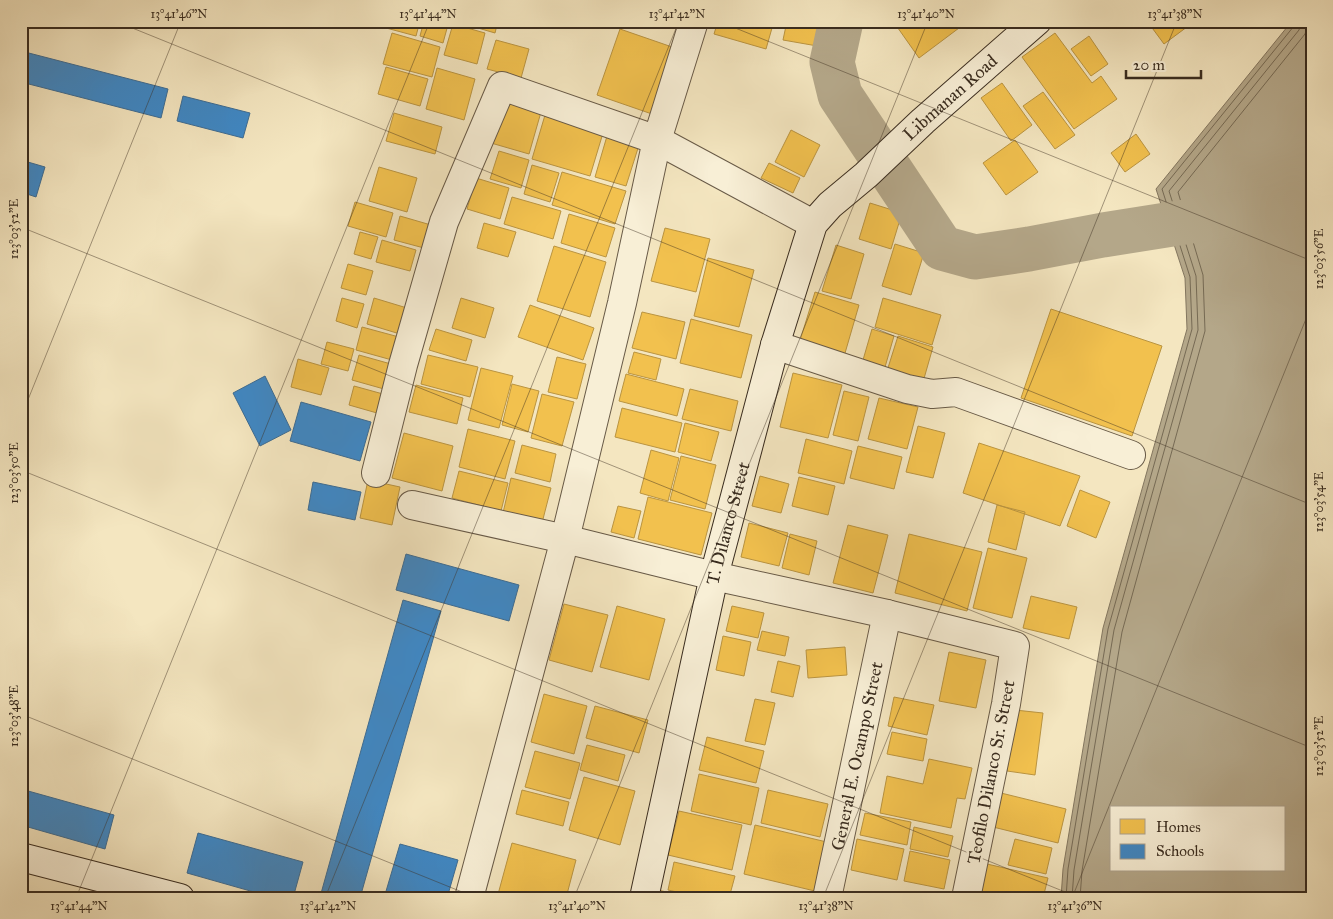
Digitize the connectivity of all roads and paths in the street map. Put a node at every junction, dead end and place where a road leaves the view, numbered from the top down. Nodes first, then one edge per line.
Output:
1 (694, 21) edge
2 (1037, 21) edge
3 (657, 140) junction
4 (866, 175) joint
5 (813, 224) junction
6 (775, 345) junction
7 (1131, 455) dead end
8 (376, 473) dead end
9 (412, 505) dead end
10 (565, 539) junction
11 (714, 576) junction
12 (887, 614) junction
13 (21, 857) edge
14 (180, 898) edge
15 (469, 898) edge
16 (644, 898) edge
17 (826, 898) edge
18 (966, 898) edge

1 - 3 street
2 - 4 street, Libmanan Road
3 - 5 street
3 - 8 street
3 - 10 street
4 - 5 street, T. Dilanco Street
5 - 6 street, T. Dilanco Street
6 - 7 street
6 - 11 street, T. Dilanco Street
9 - 10 street
10 - 11 street
10 - 15 street
11 - 12 street
11 - 16 street, T. Dilanco Street
12 - 17 street, General E. Ocampo Street
12 - 18 street, Teofilo Dilanco Sr. Street
13 - 14 street

